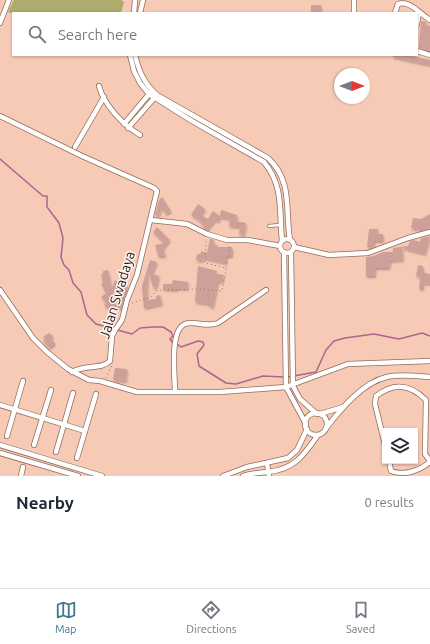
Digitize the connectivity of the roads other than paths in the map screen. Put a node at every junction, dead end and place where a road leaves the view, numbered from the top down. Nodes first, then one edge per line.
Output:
1 (9, 0) edge
2 (135, 0) edge
3 (143, 0) edge
4 (354, 0) edge
5 (134, 12) edge
6 (140, 12) edge
7 (354, 12) edge
8 (395, 12) edge
9 (419, 12) junction
10 (418, 18) edge
11 (430, 20) edge
12 (0, 23) edge
13 (418, 51) edge
14 (430, 55) edge
15 (130, 56) edge
16 (135, 56) edge
17 (99, 86) dead end
18 (150, 92) junction
19 (104, 97) junction
20 (155, 97) junction
21 (0, 116) edge
22 (193, 119) junction
23 (124, 124) junction
24 (128, 128) junction
25 (140, 135) dead end
26 (75, 147) dead end
27 (151, 220) junction
28 (281, 225) junction
29 (269, 226) dead end
30 (430, 232) edge
31 (290, 240) junction
32 (281, 243) junction
33 (293, 249) junction
34 (284, 252) junction
35 (0, 290) edge
36 (266, 290) dead end
37 (430, 361) edge
38 (72, 372) junction
39 (430, 376) edge
40 (23, 381) dead end
41 (293, 386) junction
42 (286, 387) junction
43 (52, 390) dead end
44 (175, 392) junction
45 (73, 393) dead end
46 (96, 394) dead end
47 (428, 400) edge
48 (0, 405) edge
49 (343, 407) junction
50 (14, 409) junction
51 (318, 414) junction
52 (43, 418) junction
53 (64, 425) junction
54 (306, 426) junction
55 (326, 428) junction
56 (85, 431) junction
57 (382, 433) edge
58 (318, 435) junction
59 (7, 436) dead end
60 (0, 445) edge
61 (34, 445) dead end
62 (0, 452) edge
63 (56, 452) dead end
64 (77, 458) dead end
65 (430, 462) edge
66 (267, 464) junction
67 (390, 464) edge
68 (23, 467) dead end
69 (269, 474) edge
70 (21, 476) edge
71 (78, 476) edge
72 (102, 476) edge
73 (223, 476) edge
74 (243, 476) edge

1 - 12 street
2 - 5 street
3 - 6 street
4 - 7 street
8 - 9 street
9 - 10 street
9 - 11 street
13 - 14 street
15 - 18 street
16 - 18 street
17 - 19 street
18 - 20 street
18 - 23 street
19 - 23 street
19 - 26 street
20 - 22 street
20 - 24 street
21 - 27 street, Jalan Swadaya
22 - 28 street
22 - 31 street
23 - 24 street
24 - 25 street
27 - 32 street
27 - 38 street, Jalan Swadaya
28 - 29 lane
28 - 32 street
30 - 33 street
31 - 32 street
31 - 33 street
32 - 34 street
33 - 34 street
33 - 41 street
34 - 42 street
35 - 38 street
36 - 44 street
37 - 41 street
38 - 44 street
39 - 49 street
40 - 50 street
41 - 42 street
41 - 51 street
42 - 44 street
42 - 54 street
43 - 52 street
45 - 53 street
46 - 56 street
47 - 57 street
47 - 65 street
48 - 50 street
49 - 51 street
49 - 55 street
50 - 52 street
50 - 59 street
51 - 54 street
51 - 55 street
52 - 53 street
52 - 61 street
53 - 56 street
53 - 63 street
54 - 58 street
54 - 66 street
55 - 58 street
56 - 64 street
58 - 69 street
60 - 72 street
62 - 71 street
65 - 67 street
66 - 69 street
66 - 73 street
68 - 70 street
69 - 74 street

